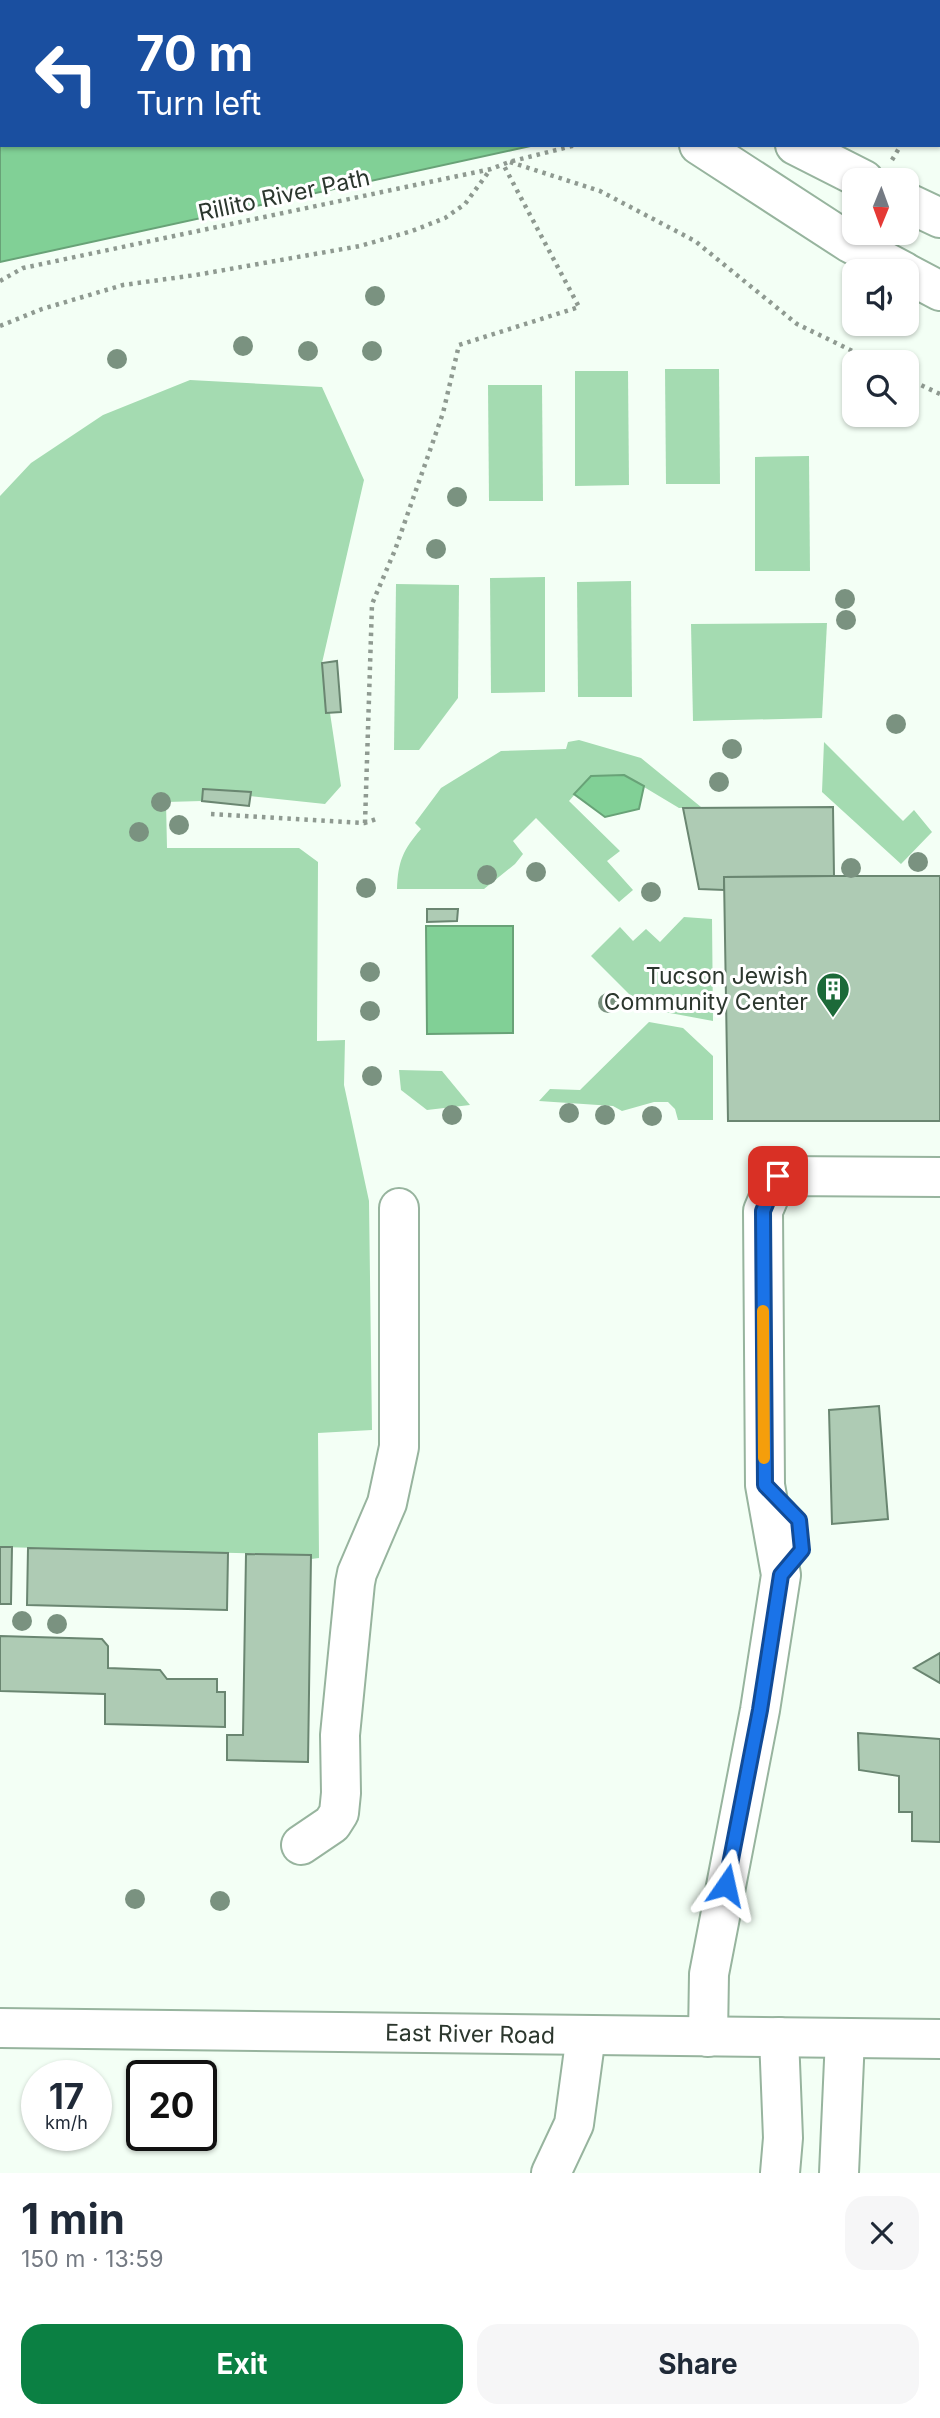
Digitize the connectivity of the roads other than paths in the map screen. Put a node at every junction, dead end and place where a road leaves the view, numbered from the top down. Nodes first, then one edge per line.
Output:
1 (801, 147) edge
2 (703, 148) edge
3 (868, 168) edge
4 (919, 208) edge
5 (940, 218) edge
6 (880, 259) edge
7 (919, 280) edge
8 (940, 291) edge
9 (940, 1177) edge
10 (399, 1208) dead end
11 (301, 1845) dead end
12 (0, 2028) edge
13 (586, 2035) junction
14 (708, 2037) junction
15 (779, 2037) junction
16 (845, 2038) junction
17 (940, 2039) edge
18 (551, 2173) edge
19 (780, 2173) edge
20 (839, 2173) edge

1 - 3 street
2 - 6 street
4 - 5 street
7 - 8 street
9 - 14 street
10 - 11 street
12 - 13 street, East River Road
13 - 14 street, East River Road
13 - 18 street
14 - 15 street, East River Road
15 - 16 street, East River Road
15 - 19 street
16 - 17 street, East River Road
16 - 20 street

